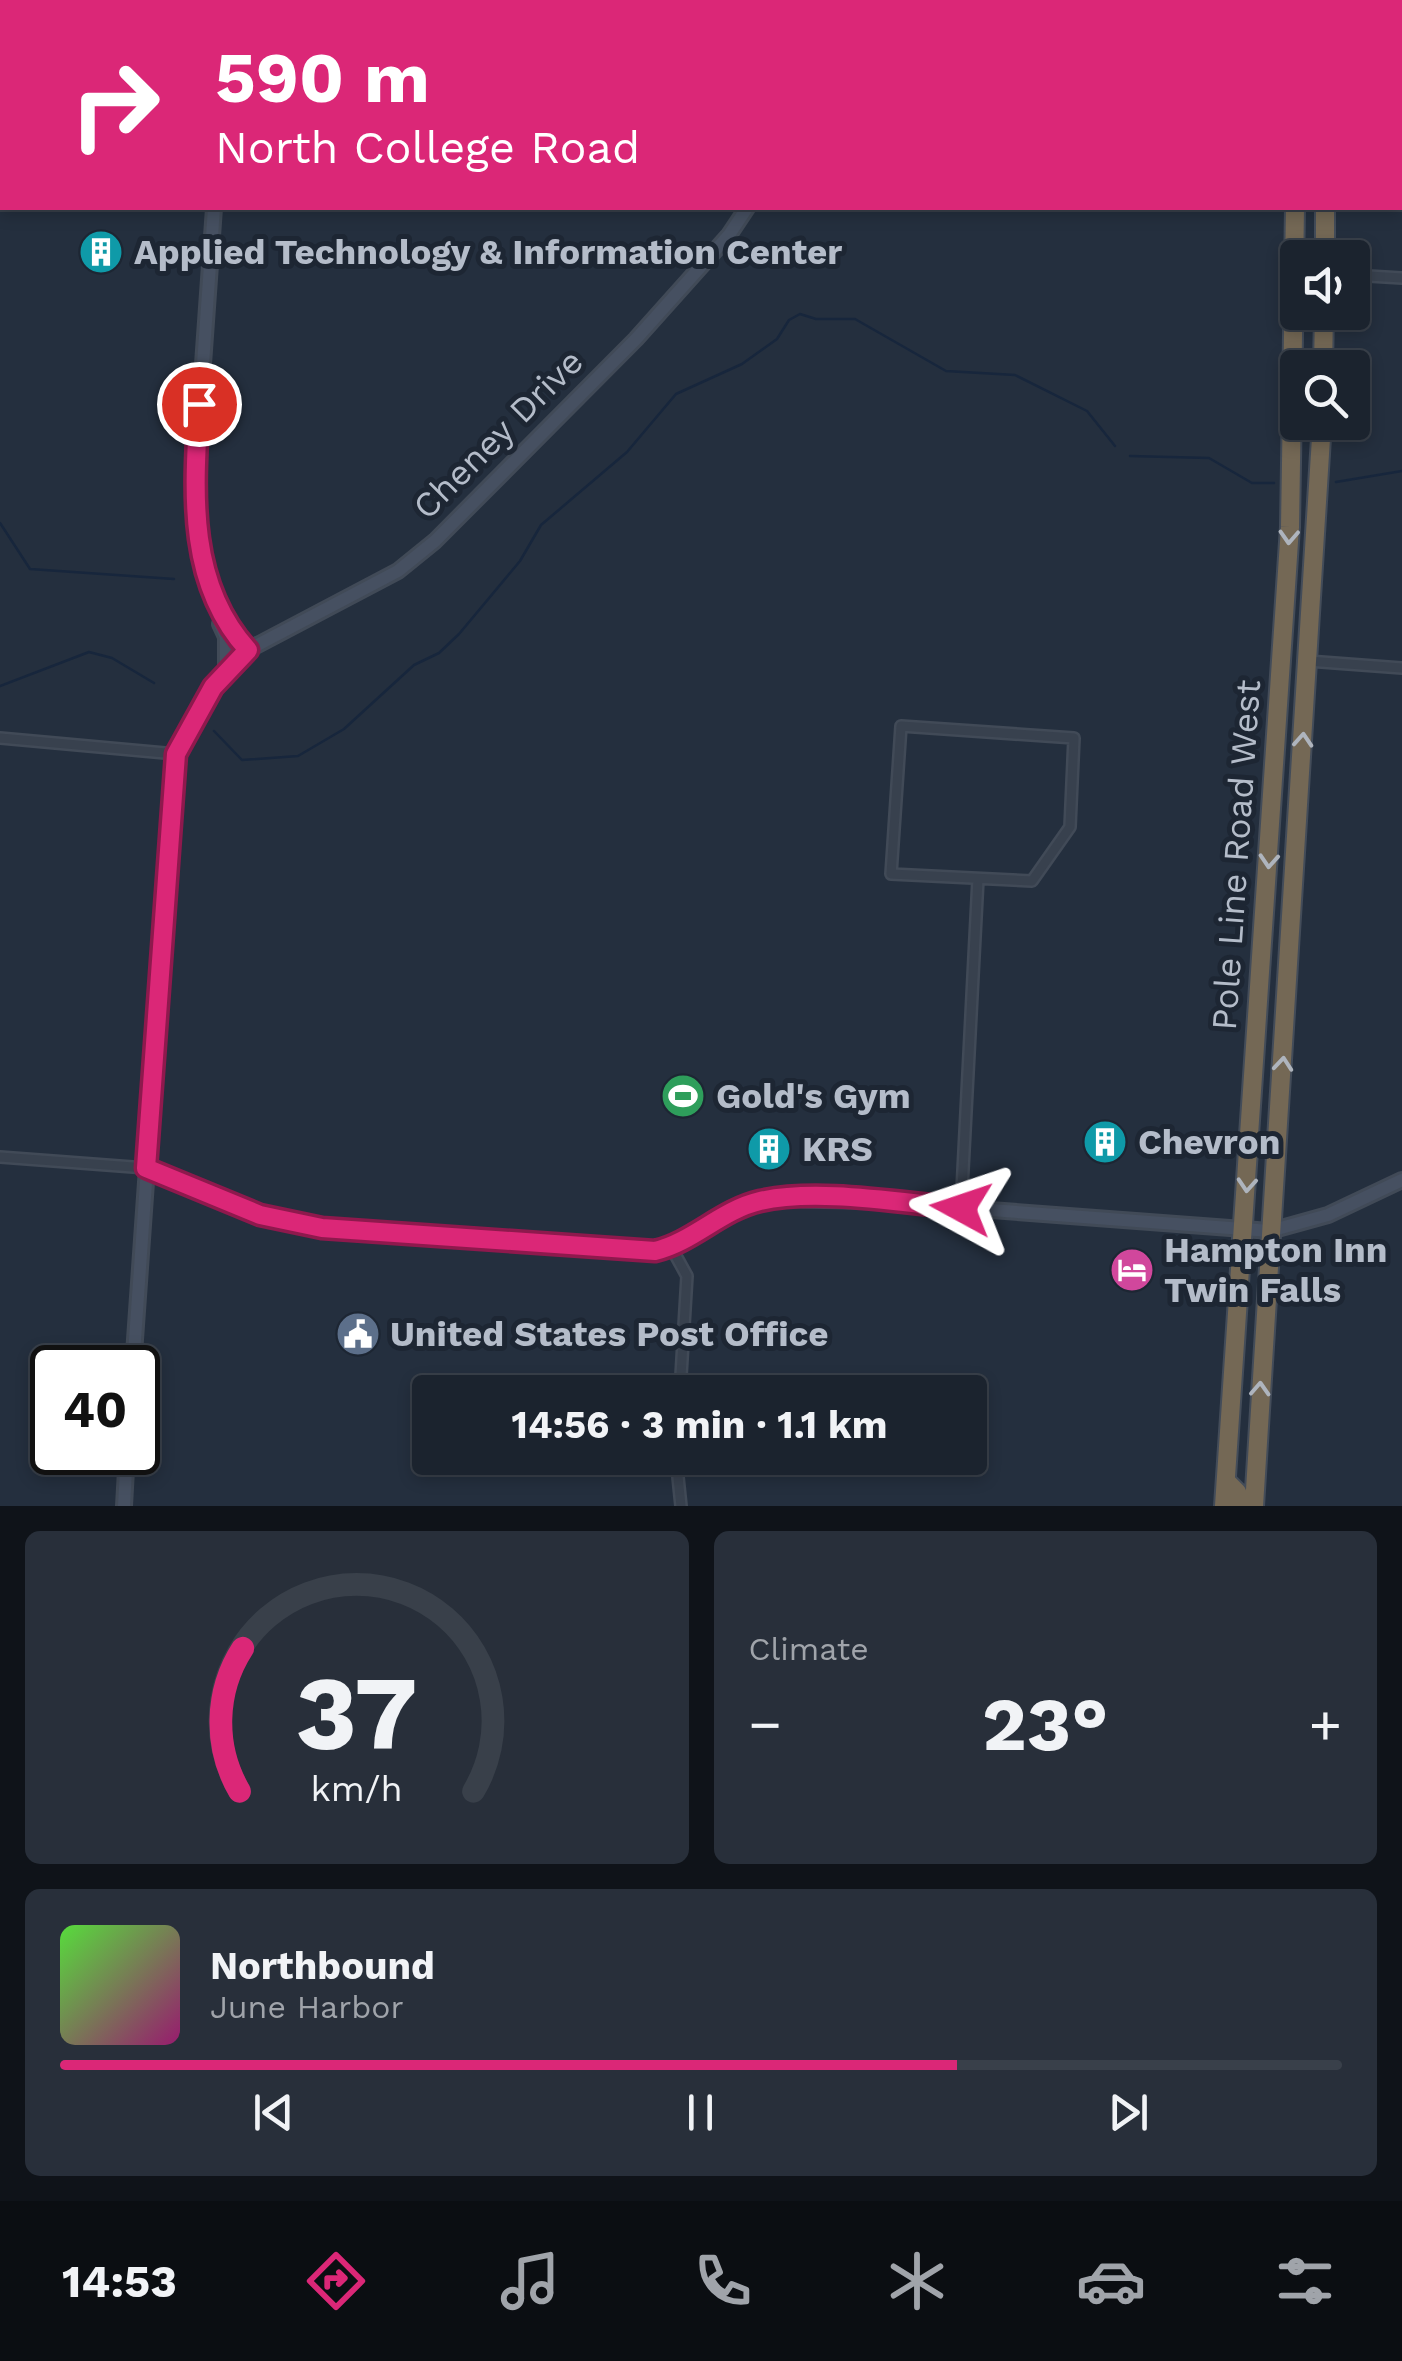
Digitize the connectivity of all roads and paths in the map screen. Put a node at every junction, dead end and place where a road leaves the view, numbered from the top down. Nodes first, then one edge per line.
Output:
1 (214, 210) edge
2 (746, 210) edge
3 (1295, 210) edge
4 (1324, 210) edge
5 (1325, 240) edge
6 (1370, 276) edge
7 (1402, 278) edge
8 (1321, 440) edge
9 (194, 492) junction
10 (248, 650) junction
11 (1308, 661) junction
12 (1402, 668) edge
13 (226, 669) junction
14 (0, 738) edge
15 (176, 754) junction
16 (978, 879) junction
17 (0, 1157) edge
18 (146, 1168) junction
19 (1402, 1180) edge
20 (961, 1208) junction
21 (1244, 1230) junction
22 (1270, 1230) junction
23 (671, 1247) junction
24 (134, 1345) edge
25 (1235, 1349) junction
26 (681, 1375) edge
27 (126, 1475) edge
28 (677, 1475) edge
29 (1226, 1482) junction
30 (1250, 1503) edge
31 (124, 1506) edge
32 (680, 1506) edge
33 (1224, 1506) edge

1 - 9 street
2 - 10 street, Cheney Drive
3 -> 21 highway, Pole Line Road West
4 - 5 highway
6 - 7 street
8 - 11 highway, Pole Line Road West
9 - 10 street
9 - 13 street
10 - 13 street, Cheney Drive
11 - 12 street
22 -> 11 highway, Pole Line Road West
13 - 15 street, Cheney Drive
14 - 15 street
15 - 18 street
16 - 16 street
16 - 20 street
17 - 18 street
18 - 23 street
18 - 24 street
19 - 22 street
20 - 21 street
20 - 23 street
21 - 22 street
21 - 25 highway, Pole Line Road West
30 -> 22 highway, Pole Line Road West
23 - 26 street
25 - 29 highway, Pole Line Road West
25 - 30 highway
27 - 31 street
28 - 32 street
29 - 30 highway
29 - 33 highway, Pole Line Road West

